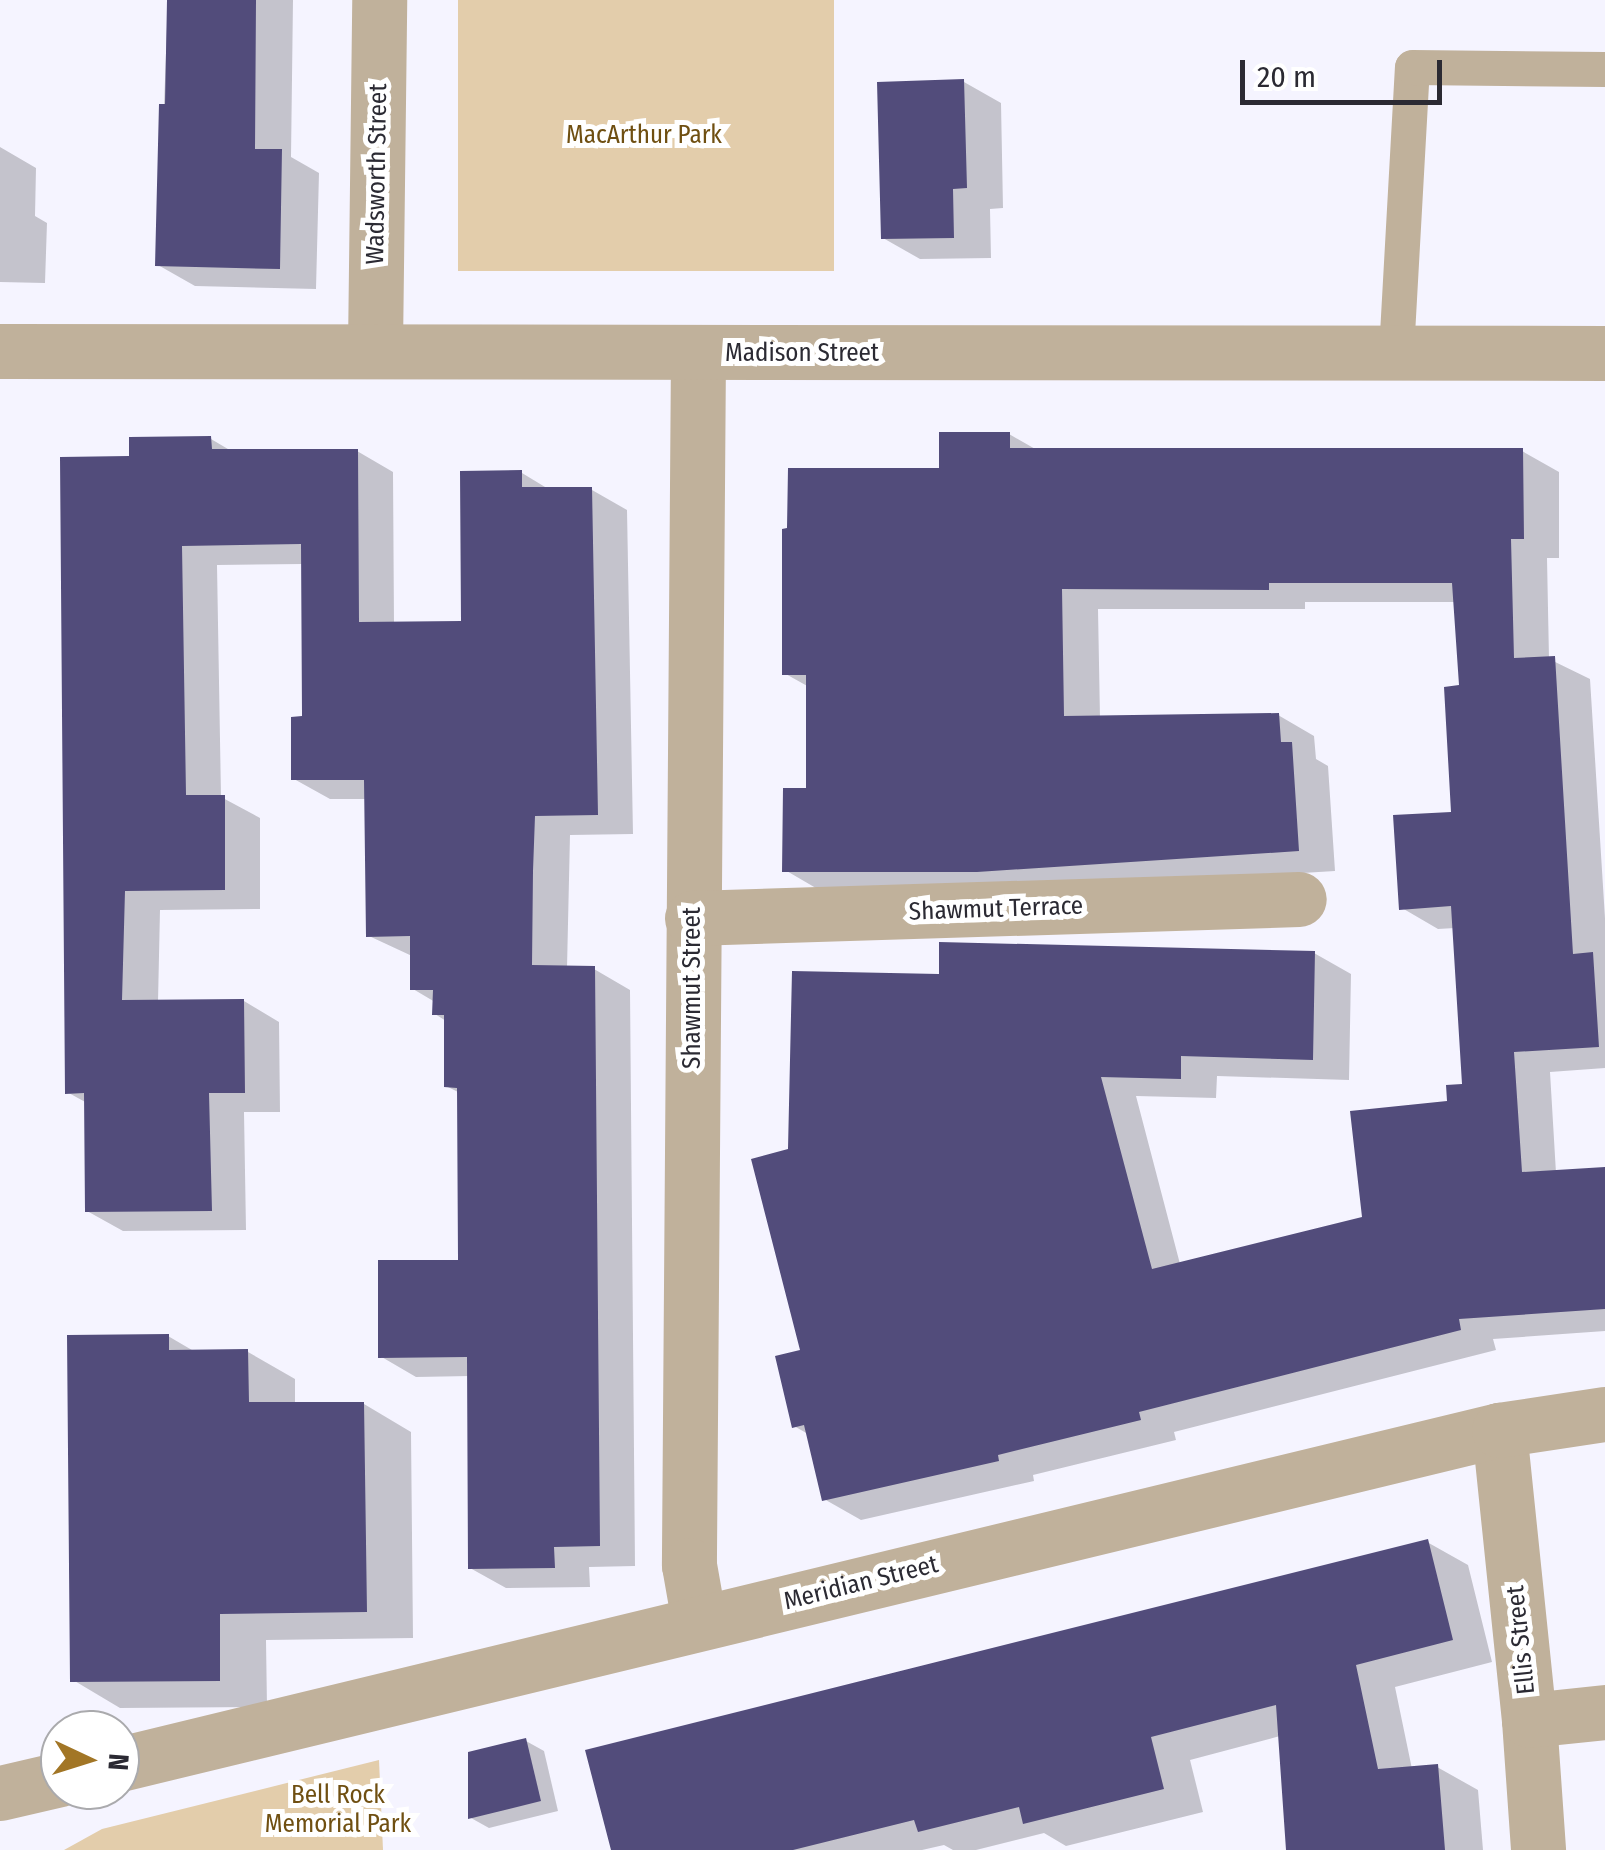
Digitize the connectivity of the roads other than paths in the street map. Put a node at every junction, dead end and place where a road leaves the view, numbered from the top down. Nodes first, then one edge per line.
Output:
1 (379, 0) edge
2 (1605, 69) edge
3 (375, 348) junction
4 (0, 351) edge
5 (1396, 352) junction
6 (698, 353) junction
7 (1605, 353) edge
8 (1300, 899) dead end
9 (692, 918) junction
10 (1605, 1414) edge
11 (1498, 1430) junction
12 (700, 1622) junction
13 (1605, 1712) edge
14 (1529, 1720) junction
15 (140, 1759) edge
16 (40, 1783) edge
17 (0, 1793) edge
18 (1538, 1850) edge

1 - 3 street, Wadsworth Street
2 - 5 lane
3 - 4 street, Madison Street
3 - 6 street, Madison Street
5 - 6 street, Madison Street
5 - 7 street, Madison Street
6 - 9 street, Shawmut Street
8 - 9 street, Shawmut Terrace
9 - 12 street, Shawmut Street
10 - 11 street, Meridian Street
11 - 12 street, Meridian Street
11 - 14 street, Ellis Street
12 - 15 street, Meridian Street
13 - 14 street
14 - 18 street, Ellis Street
16 - 17 street

